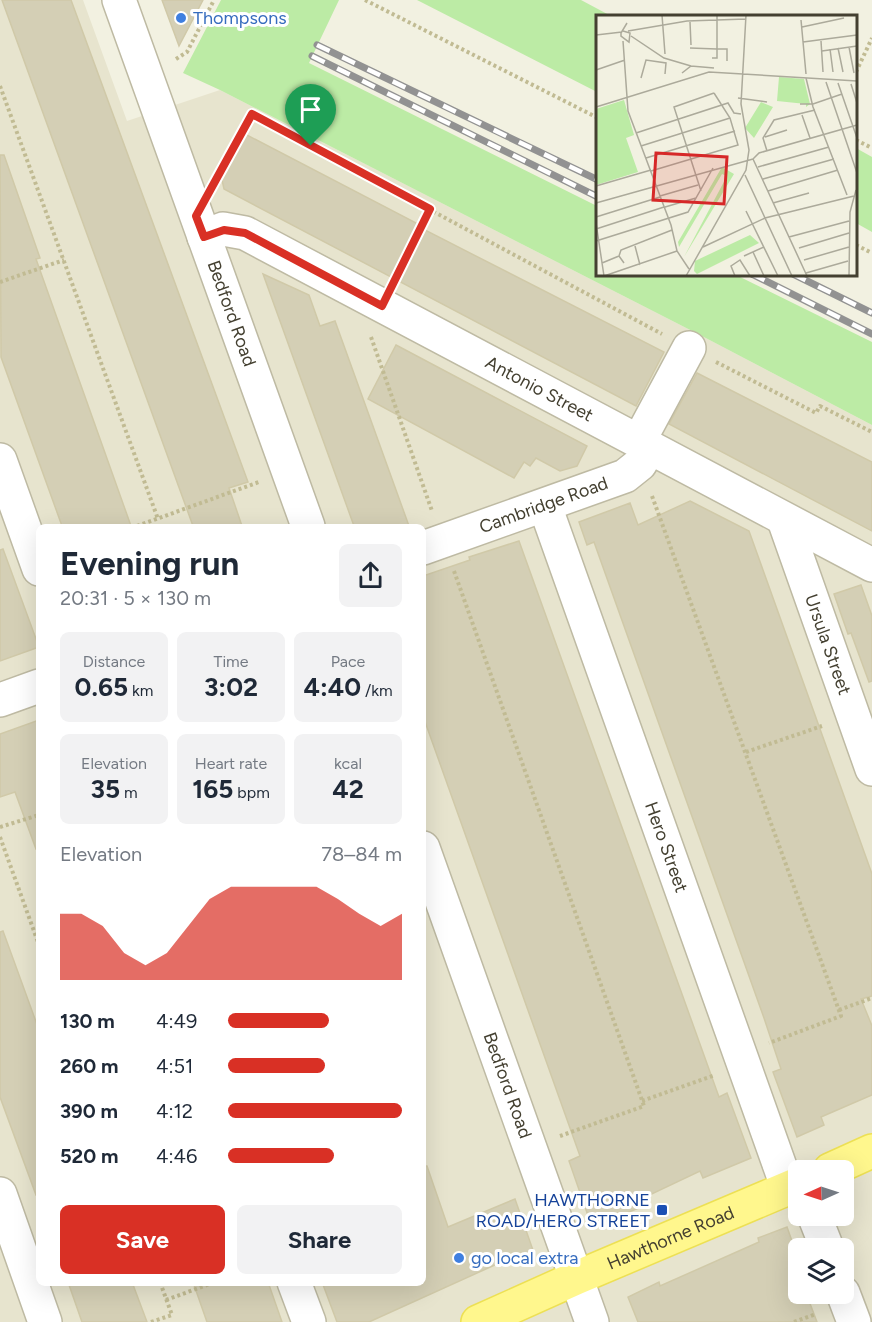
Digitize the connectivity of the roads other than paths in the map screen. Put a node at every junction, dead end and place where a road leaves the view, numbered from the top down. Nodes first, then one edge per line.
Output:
1 (119, 0) edge
2 (200, 227) junction
3 (689, 348) road end
4 (643, 450) junction
5 (0, 460) edge
6 (545, 506) junction
7 (784, 520) junction
8 (307, 524) edge
9 (433, 545) edge
10 (36, 561) edge
11 (872, 565) edge
12 (36, 687) edge
13 (0, 700) edge
14 (872, 769) edge
15 (426, 856) edge
16 (872, 1151) edge
17 (852, 1160) edge
18 (788, 1174) edge
19 (788, 1188) edge
20 (0, 1194) edge
21 (576, 1278) junction
22 (296, 1286) edge
23 (847, 1304) edge
24 (45, 1322) edge
25 (309, 1322) edge
26 (478, 1322) edge
27 (592, 1322) edge
28 (854, 1322) edge

1 - 2 street, Bedford Road
2 - 4 street, Antonio Street
2 - 8 street, Bedford Road
3 - 4 street
4 - 6 street, Cambridge Road
4 - 7 street, Antonio Street
5 - 10 street
6 - 9 street, Cambridge Road
6 - 18 street, Hero Street
7 - 11 street, Antonio Street
7 - 14 street, Ursula Street
12 - 13 street
15 - 21 street, Bedford Road
16 - 17 main road
19 - 21 main road, Hawthorne Road
20 - 24 street
21 - 26 main road, Hawthorne Road
21 - 27 street, Bedford Road
22 - 25 street
23 - 28 street

